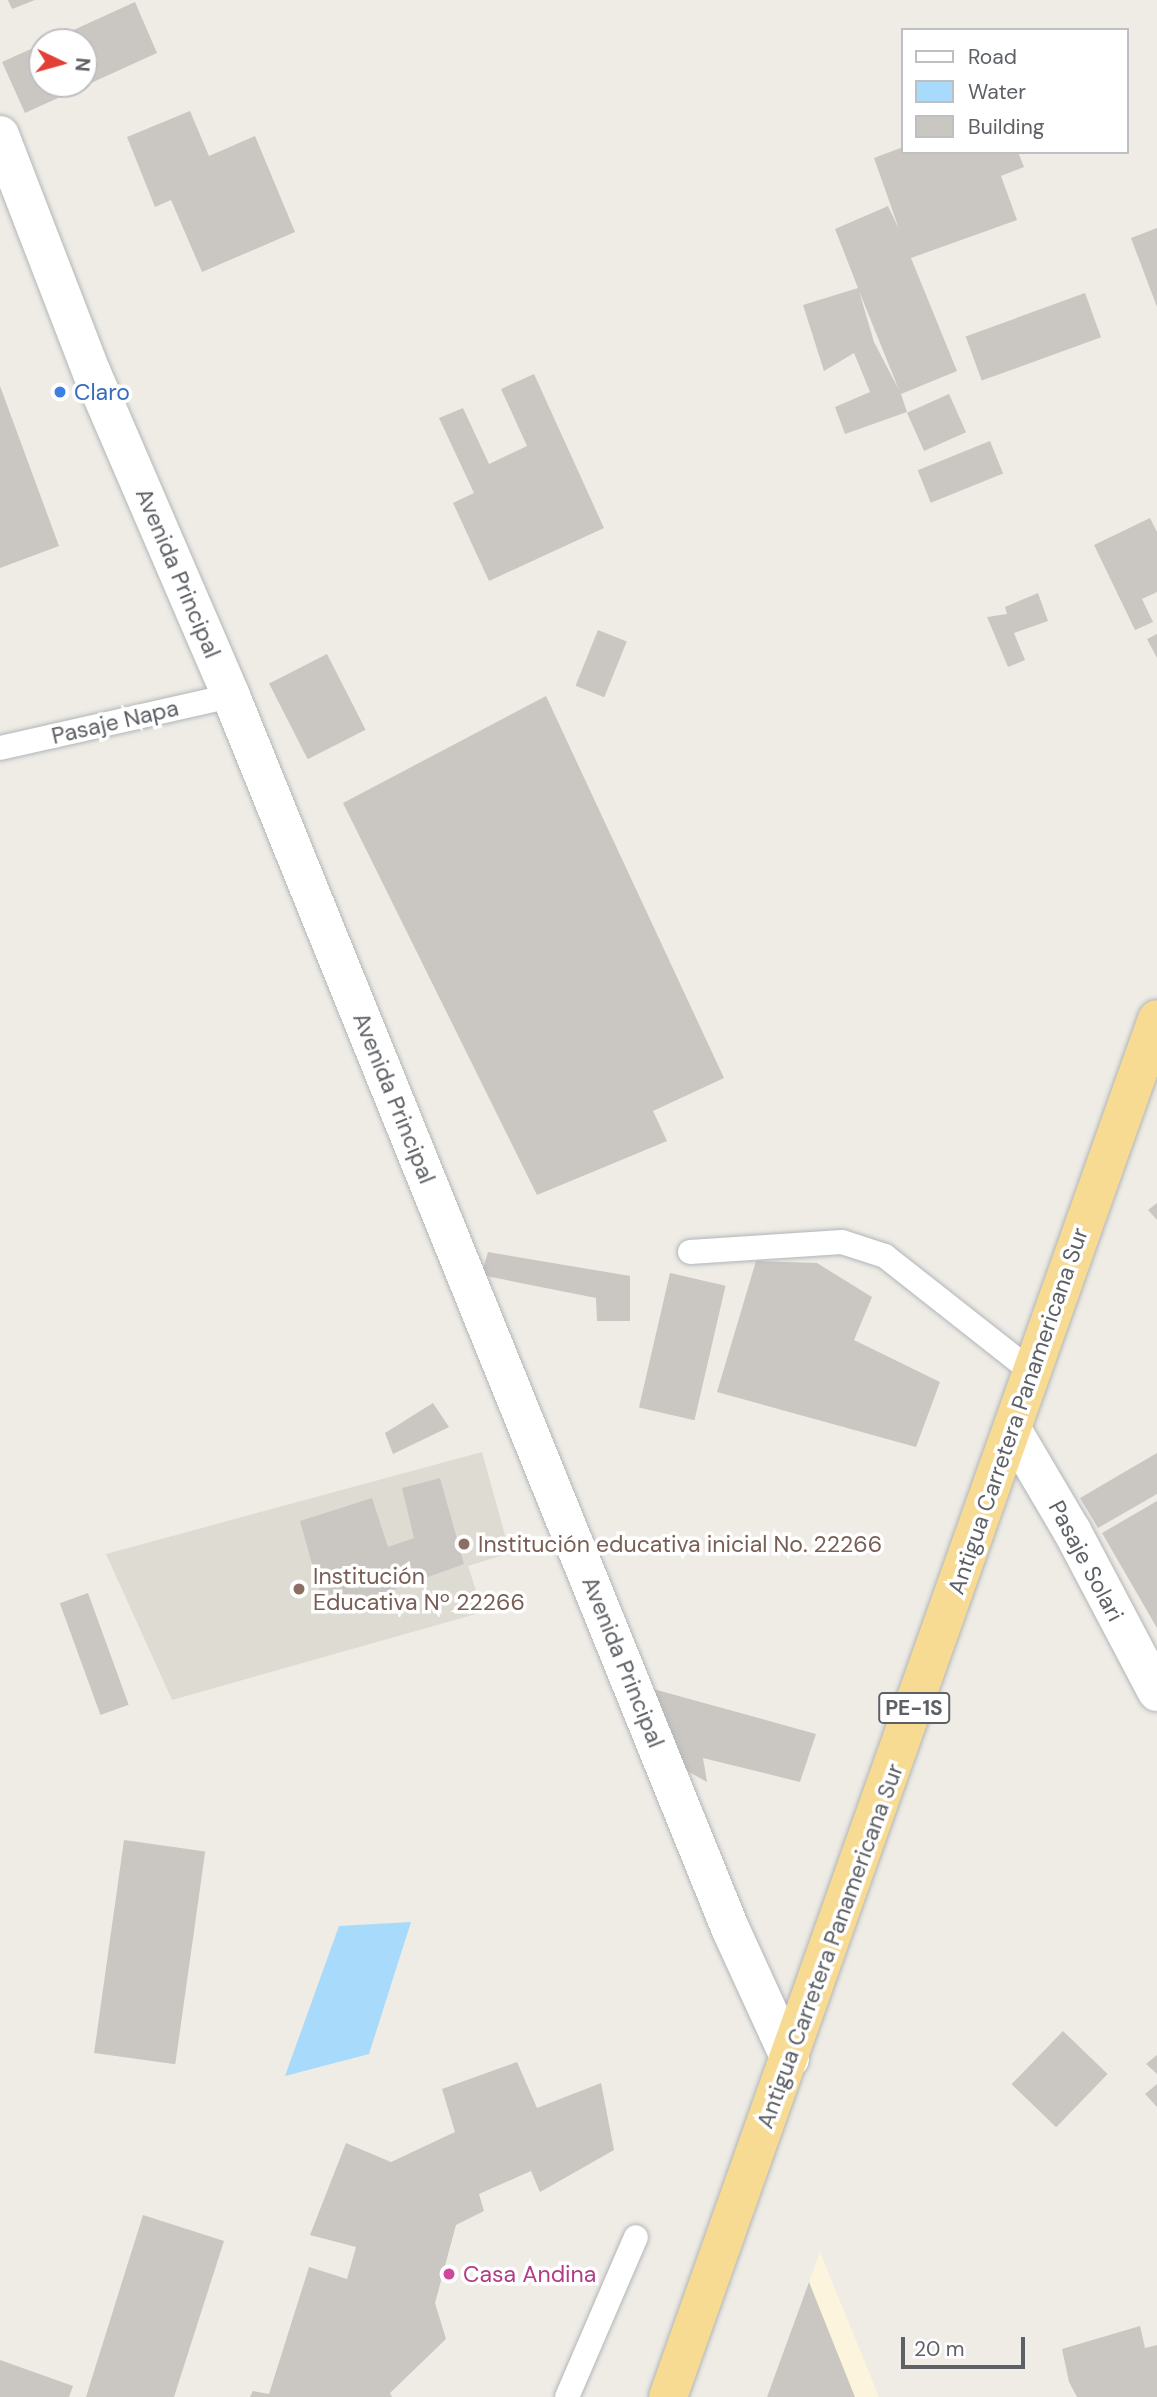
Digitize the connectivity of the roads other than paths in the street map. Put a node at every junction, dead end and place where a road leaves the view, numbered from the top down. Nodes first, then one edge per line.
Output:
1 (0, 135) edge
2 (231, 696) junction
3 (0, 748) edge
4 (1157, 1018) edge
5 (690, 1252) dead end
6 (1031, 1371) junction
7 (1013, 1431) junction
8 (1157, 1692) edge
9 (790, 2059) junction
10 (636, 2237) dead end
11 (567, 2397) edge
12 (668, 2397) edge

1 - 2 main road, Avenida Principal
2 - 3 lane, Pasaje Napa
2 - 9 main road, Avenida Principal
4 - 6 highway, Antigua Carretera Panamericana Sur / PE-1S
5 - 6 lane
6 - 7 highway, Antigua Carretera Panamericana Sur / PE-1S
7 - 8 main road, Pasaje Solari
7 - 9 highway, Antigua Carretera Panamericana Sur / PE-1S
9 - 12 highway, Antigua Carretera Panamericana Sur / PE-1S
10 - 11 lane

